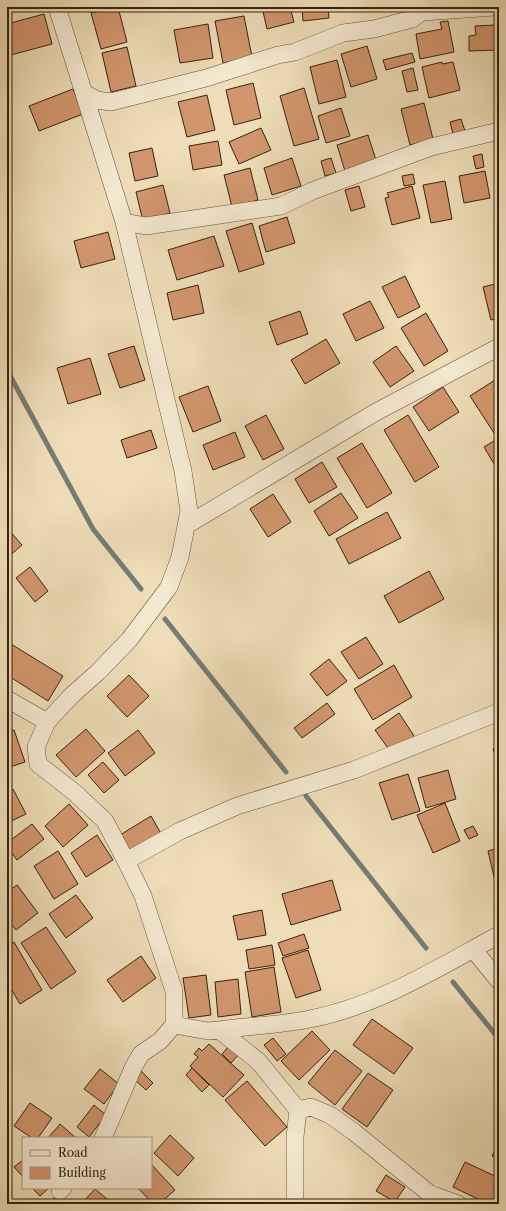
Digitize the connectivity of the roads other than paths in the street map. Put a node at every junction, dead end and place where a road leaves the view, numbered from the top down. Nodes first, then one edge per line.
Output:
1 (57, 7) edge
2 (494, 7) edge
3 (84, 93) junction
4 (499, 131) edge
5 (124, 222) junction
6 (499, 347) edge
7 (187, 525) junction
8 (7, 699) edge
9 (499, 712) edge
10 (47, 722) junction
11 (126, 861) junction
12 (499, 935) edge
13 (473, 949) junction
14 (499, 981) edge
15 (174, 1025) junction
16 (219, 1030) junction
17 (298, 1110) junction
18 (103, 1137) edge
19 (295, 1204) edge
20 (458, 1204) edge

1 - 3 street
2 - 3 street
3 - 5 street
4 - 5 street
5 - 7 street
6 - 7 street
7 - 10 street
8 - 10 street
9 - 11 street
10 - 11 street
11 - 15 street
12 - 13 street
13 - 14 street
13 - 16 street
15 - 16 street
15 - 18 street
16 - 17 street
17 - 19 street
17 - 20 street

